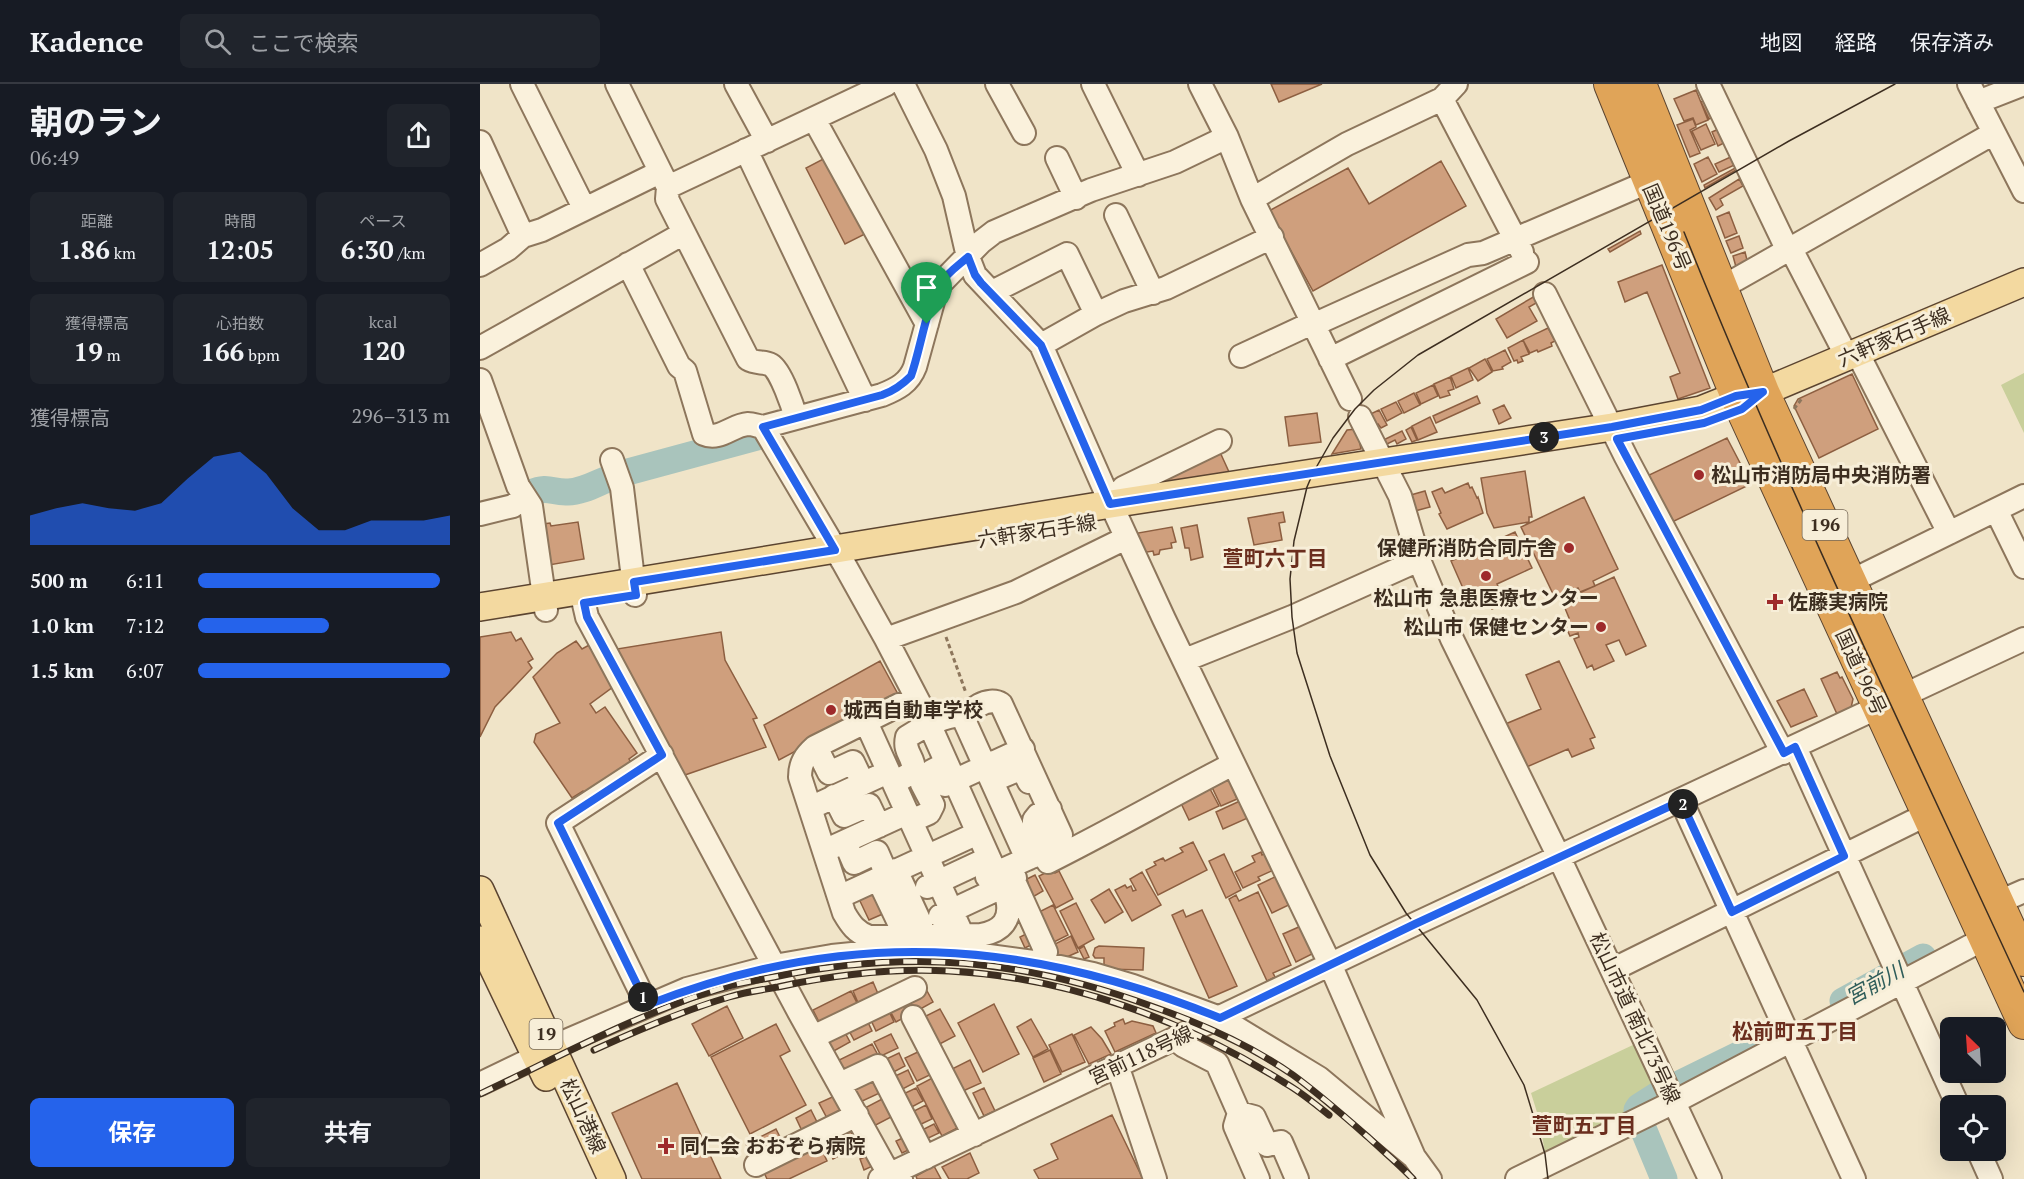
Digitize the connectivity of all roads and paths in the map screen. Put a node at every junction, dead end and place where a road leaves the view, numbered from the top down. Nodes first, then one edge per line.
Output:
1 (522, 84) edge
2 (617, 84) edge
3 (736, 84) edge
4 (888, 84) edge
5 (903, 84) edge
6 (997, 84) edge
7 (1093, 84) edge
8 (1200, 84) edge
9 (1708, 84) edge
10 (2024, 84) edge
11 (1634, 89) edge
12 (1449, 92) edge
13 (1974, 93) edge
14 (814, 118) junction
15 (1024, 133) dead end
16 (1994, 133) junction
17 (1227, 137) junction
18 (767, 141) junction
19 (480, 142) edge
20 (746, 150) junction
21 (1057, 158) dead end
22 (1138, 175) junction
23 (664, 180) junction
24 (1648, 182) junction
25 (2024, 191) edge
26 (1076, 198) junction
27 (1252, 199) junction
28 (584, 208) junction
29 (1116, 215) dead end
30 (684, 233) junction
31 (523, 236) junction
32 (1272, 237) junction
33 (1515, 239) junction
34 (1789, 250) junction
35 (968, 257) junction
36 (628, 264) junction
37 (480, 265) edge
38 (1535, 277) junction
39 (2024, 282) edge
40 (1721, 288) junction
41 (992, 292) junction
42 (1153, 293) junction
43 (1096, 314) junction
44 (927, 324) junction
45 (1312, 324) junction
46 (1041, 345) junction
47 (480, 348) edge
48 (1852, 354) junction
49 (1241, 356) dead end
50 (1330, 359) junction
51 (480, 380) edge
52 (1747, 399) junction
53 (865, 400) junction
54 (796, 418) junction
55 (763, 427) junction
56 (1615, 433) junction
57 (1220, 441) dead end
58 (612, 460) dead end
59 (1387, 468) junction
60 (2024, 496) edge
61 (525, 497) junction
62 (1996, 510) junction
63 (480, 514) edge
64 (1118, 520) junction
65 (1949, 533) junction
66 (839, 556) junction
67 (1419, 560) junction
68 (2024, 567) edge
69 (1838, 587) junction
70 (635, 589) junction
71 (582, 597) junction
72 (545, 603) junction
73 (480, 607) edge
74 (480, 620) edge
75 (886, 639) junction
76 (2024, 639) edge
77 (1185, 660) junction
78 (1890, 702) junction
79 (938, 719) junction
80 (862, 730) junction
81 (1023, 750) junction
82 (1789, 750) junction
83 (662, 755) junction
84 (821, 757) junction
85 (1233, 764) junction
86 (963, 771) junction
87 (881, 779) junction
88 (1032, 780) junction
89 (998, 796) junction
90 (1681, 801) junction
91 (821, 802) junction
92 (1939, 809) junction
93 (898, 820) junction
94 (973, 835) junction
95 (834, 847) junction
96 (1844, 856) junction
97 (1559, 857) junction
98 (901, 868) junction
99 (988, 877) junction
100 (933, 884) junction
101 (480, 890) edge
102 (844, 894) junction
103 (1732, 912) junction
104 (1998, 914) edge
105 (941, 920) junction
106 (1006, 921) junction
107 (480, 940) edge
108 (1000, 958) junction
109 (2024, 960) edge
110 (1041, 963) junction
111 (1330, 964) junction
112 (774, 966) junction
113 (1612, 970) junction
114 (1902, 982) junction
115 (915, 988) dead end
116 (647, 1005) junction
117 (913, 1017) dead end
118 (1220, 1018) junction
119 (2024, 1023) edge
120 (813, 1037) junction
121 (1175, 1039) junction
122 (1791, 1041) junction
123 (544, 1052) junction
124 (1115, 1068) junction
125 (480, 1084) edge
126 (840, 1084) junction
127 (1953, 1095) edge
128 (1674, 1102) junction
129 (1239, 1113) junction
130 (857, 1115) junction
131 (974, 1135) junction
132 (1414, 1157) junction
133 (925, 1158) junction
134 (1983, 1161) edge
135 (756, 1165) dead end
136 (892, 1177) edge
137 (593, 1179) edge
138 (612, 1179) edge
139 (1155, 1179) edge
140 (1258, 1179) edge
141 (1297, 1179) edge
142 (1430, 1179) edge
143 (1517, 1179) edge
144 (1710, 1179) edge
145 (1854, 1179) edge
146 (1991, 1179) edge

1 - 28 street
2 - 23 street
3 - 18 street
4 - 14 street
5 - 35 street
6 - 15 street
7 - 22 street
8 - 17 street, 松山市道 南北73号線
9 - 34 street
10 - 13 street
11 - 24 highway, 国道196号 / 196
11 - 40 highway, 国道196号 / 196
12 - 27 street
12 - 33 street
13 - 16 street
14 - 18 street
14 - 44 street
16 - 25 street
16 - 34 street
17 - 22 street
17 - 27 street, 松山市道 南北73号線
18 - 20 street
19 - 31 street
20 - 23 street
20 - 53 street
21 - 26 street
22 - 26 street
23 - 28 street
23 - 30 street
24 - 33 street
24 - 52 highway, 国道196号 / 196
26 - 35 street
27 - 32 street, 松山市道 南北73号線
28 - 31 street
29 - 42 street
30 - 36 street
30 - 54 street
31 - 37 street
32 - 42 street
32 - 45 street, 松山市道 南北73号線
33 - 38 street
33 - 45 street
34 - 40 street
34 - 48 street
35 - 41 street
35 - 44 street
36 - 47 street
36 - 55 street
38 - 50 street
38 - 56 street
39 - 48 main road, 六軒家石手線
40 - 52 highway, 国道196号 / 196
41 - 43 street
41 - 46 street
42 - 43 street
43 - 46 street
44 - 53 street
45 - 49 street
45 - 50 street, 松山市道 南北73号線
46 - 64 street
48 - 52 main road, 六軒家石手線
48 - 65 street
50 - 59 street, 松山市道 南北73号線
51 - 61 street
52 - 56 main road, 六軒家石手線
52 - 69 highway, 国道196号 / 196
53 - 54 street
54 - 55 street
55 - 66 street
56 - 59 main road, 六軒家石手線
56 - 82 street
57 - 64 street
58 - 70 street
59 - 64 main road, 六軒家石手線
59 - 67 street, 松山市道 南北73号線
60 - 62 street
61 - 63 street
61 - 72 street
62 - 65 street
62 - 68 street
64 - 66 main road, 六軒家石手線
64 - 75 street
64 - 77 street
65 - 69 street
66 - 70 main road, 六軒家石手線
66 - 75 street
67 - 77 street
67 - 97 street, 松山市道 南北73号線
69 - 78 highway, 国道196号 / 196
70 - 71 main road, 六軒家石手線
71 - 72 main road, 六軒家石手線
71 - 83 street
72 - 73 main road, 六軒家石手線
72 - 74 main road, 六軒家石手線
75 - 79 street
76 - 78 street, 宮前118号線
77 - 85 street
78 - 82 street, 宮前118号線
78 - 92 highway, 国道196号 / 196
79 - 80 street
79 - 81 street
79 - 86 street
79 - 86 street
79 - 87 street
80 - 84 street
80 - 87 street
80 - 91 street
81 - 86 street
81 - 88 street
82 - 90 street, 宮前118号線
82 - 96 street
83 - 112 street
83 - 116 street
84 - 87 street
84 - 91 street
85 - 110 street
85 - 111 street
86 - 88 street
86 - 89 street
86 - 93 street
86 - 94 street
86 - 99 street
87 - 91 street
87 - 93 street
88 - 89 street
88 - 99 street
89 - 99 street
90 - 97 street, 宮前118号線
90 - 103 street
91 - 93 street
91 - 95 street
92 - 96 street
92 - 104 highway, 国道196号 / 196
93 - 95 street
93 - 98 street
94 - 98 street
94 - 99 street
95 - 98 street
95 - 102 street
96 - 103 street
96 - 114 street
97 - 111 street, 宮前118号線
97 - 113 street, 松山市道 南北73号線
98 - 100 street
98 - 102 street
98 - 105 street
99 - 100 street
99 - 105 street
99 - 105 street
99 - 106 street
100 - 105 street
101 - 123 main road, 松山港線 / 19
102 - 105 street
102 - 105 street
103 - 113 street
103 - 122 street
104 - 109 highway, 国道196号 / 196
104 - 114 street
104 - 119 highway, 国道196号 / 196
105 - 106 street
106 - 108 street
107 - 123 main road, 松山港線 / 19
108 - 110 street
108 - 112 street
110 - 118 street
111 - 118 street, 宮前118号線
111 - 132 street
112 - 116 street
112 - 120 street
113 - 128 street, 松山市道 南北73号線
114 - 122 street
114 - 127 street
115 - 120 street
116 - 123 street
117 - 131 street
118 - 121 street, 宮前118号線
118 - 132 street
120 - 126 street
121 - 124 street, 宮前118号線
121 - 129 street
122 - 128 street
122 - 145 street
123 - 125 street
123 - 137 main road, 松山港線 / 19
123 - 138 main road, 松山港線 / 19
124 - 131 street, 宮前118号線
124 - 139 street
126 - 130 street
126 - 133 street
128 - 143 street
128 - 144 street, 松山市道 南北73号線
129 - 140 street
129 - 141 street
130 - 135 street
130 - 136 street
131 - 133 street, 宮前118号線
132 - 142 street
133 - 136 street, 宮前118号線
134 - 146 street

